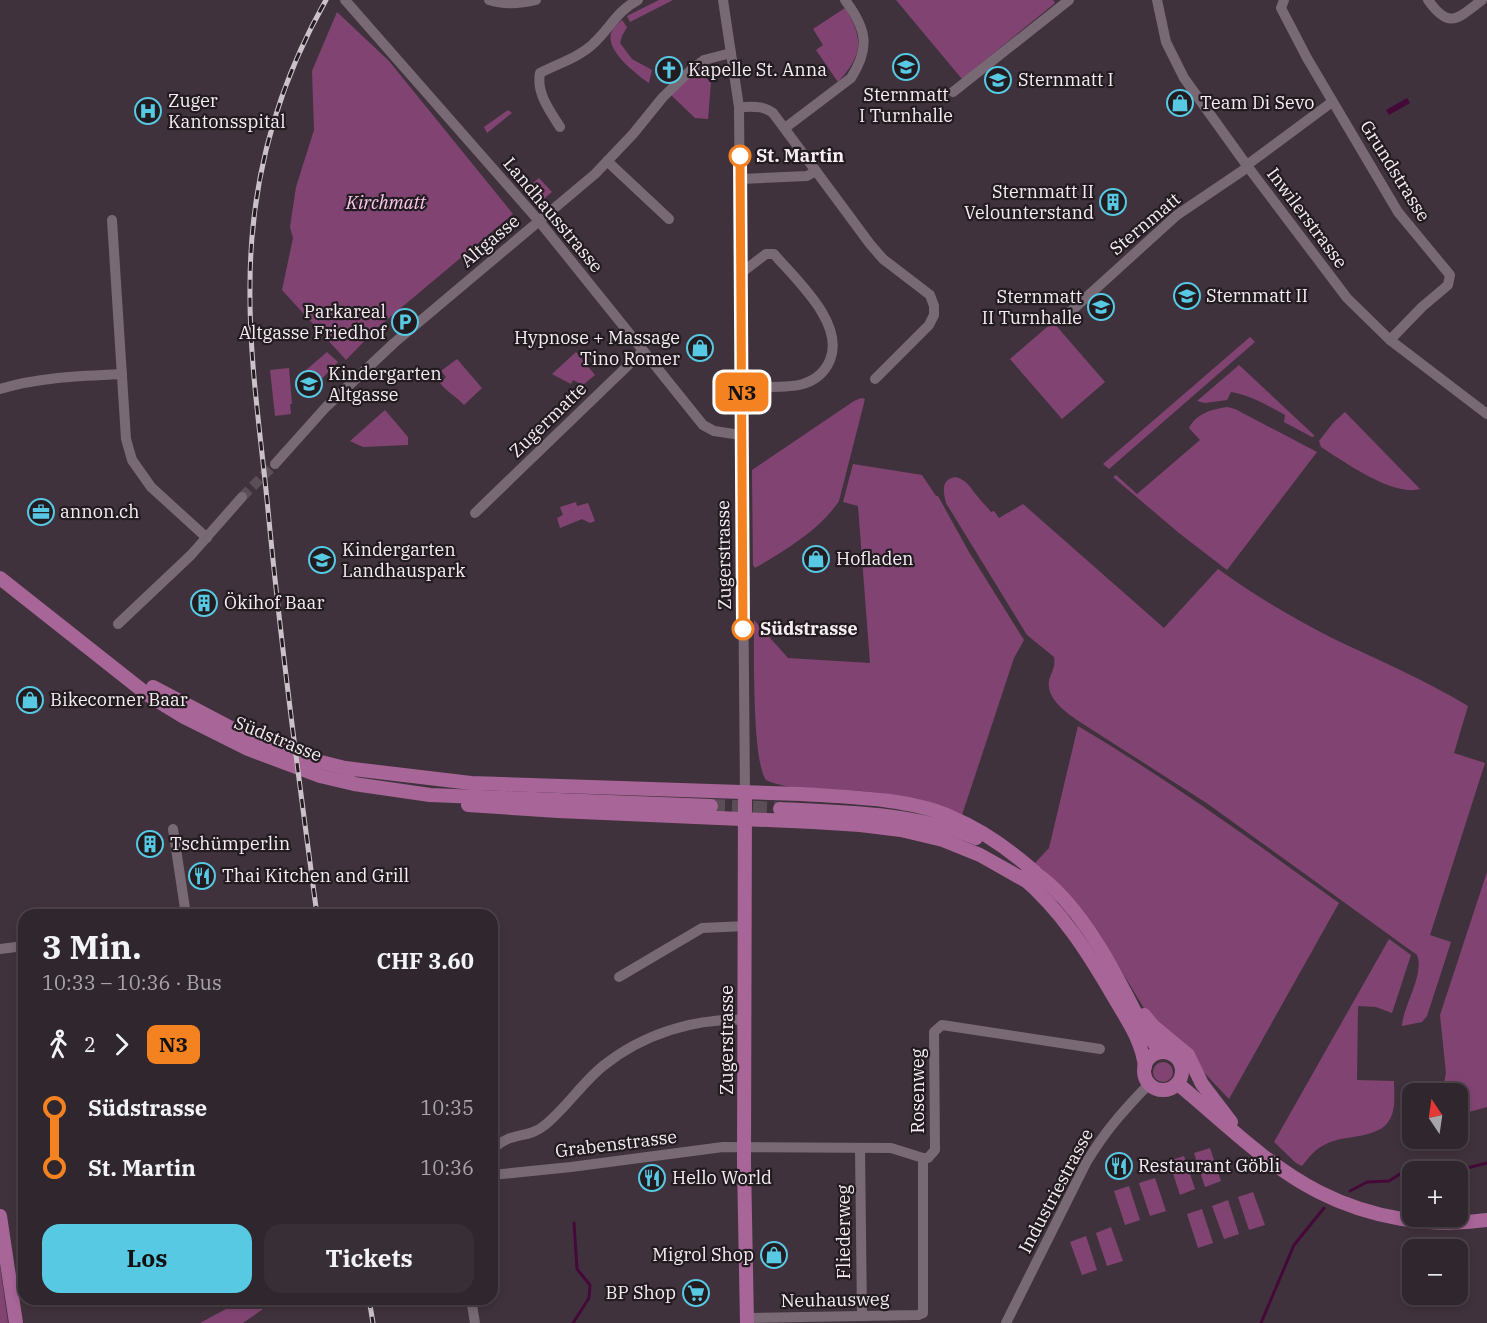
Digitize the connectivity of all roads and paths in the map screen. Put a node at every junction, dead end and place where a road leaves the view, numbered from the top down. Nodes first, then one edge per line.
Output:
1 (345, 0) edge
2 (489, 0) edge
3 (536, 0) edge
4 (638, 0) edge
5 (723, 0) edge
6 (845, 0) edge
7 (1069, 0) edge
8 (1157, 0) edge
9 (1284, 0) edge
10 (1428, 0) edge
11 (1482, 0) edge
12 (623, 3) edge
13 (731, 52) junction
14 (953, 92) dead end
15 (1332, 102) junction
16 (739, 107) junction
17 (560, 127) dead end
18 (784, 128) junction
19 (607, 161) junction
20 (1247, 166) junction
21 (816, 171) junction
22 (741, 179) junction
23 (669, 219) dead end
24 (112, 220) dead end
25 (539, 220) junction
26 (741, 273) junction
27 (1069, 313) dead end
28 (1390, 340) junction
29 (643, 351) junction
30 (122, 374) junction
31 (875, 380) dead end
32 (742, 387) junction
33 (0, 390) edge
34 (1487, 414) edge
35 (741, 435) junction
36 (274, 464) tunnel mouth
37 (242, 498) tunnel mouth
38 (475, 513) dead end
39 (207, 538) junction
40 (0, 578) edge
41 (118, 624) dead end
42 (88, 648) junction
43 (345, 768) junction
44 (354, 784) junction
45 (745, 793) junction
46 (515, 797) junction
47 (711, 806) tunnel mouth
48 (780, 809) tunnel mouth
49 (746, 819) junction
50 (173, 829) dead end
51 (1031, 877) junction
52 (185, 909) edge
53 (746, 926) junction
54 (18, 946) edge
55 (0, 948) edge
56 (619, 977) dead end
57 (1123, 988) junction
58 (745, 1020) junction
59 (1100, 1049) dead end
60 (1163, 1052) junction
61 (1144, 1067) junction
62 (1149, 1084) junction
63 (1178, 1084) junction
64 (1236, 1132) junction
65 (498, 1144) edge
66 (744, 1146) junction
67 (860, 1148) junction
68 (923, 1158) junction
69 (498, 1174) edge
70 (0, 1216) edge
71 (1487, 1220) edge
72 (472, 1305) edge
73 (922, 1313) joint
74 (862, 1316) junction
75 (747, 1321) edge
76 (16, 1323) edge
77 (475, 1323) edge
78 (1006, 1323) edge

1 - 25 street, Landhausstrasse
2 - 3 street
4 - 12 street
5 - 13 street, Zugerstrasse
6 - 18 street
7 - 14 street
8 - 20 street, Inwilerstrasse
9 - 15 street, Grundstrasse
10 - 11 street
12 - 17 street
13 - 16 street, Zugerstrasse
13 - 19 street, Altgasse
15 - 20 street, Sternmatt
15 - 28 street, Grundstrasse
16 - 18 street
16 - 22 street, Zugerstrasse
18 - 21 street
19 - 23 street
19 - 25 street, Altgasse
20 - 27 street, Sternmatt
20 - 28 street, Inwilerstrasse
21 - 22 street
21 - 31 street
22 - 26 street, Zugerstrasse
24 - 30 street
25 - 29 street, Landhausstrasse
25 - 36 street, Altgasse
26 - 32 street, Zugerstrasse
26 - 32 street
28 - 34 street, Inwilerstrasse
29 - 35 street, Landhausstrasse
29 - 38 street, Zugermatte
30 - 33 street
30 - 39 street
32 - 35 street, Zugerstrasse
35 - 45 street, Zugerstrasse
37 - 39 street
39 - 41 street
40 - 42 main road, Südstrasse
42 - 43 main road, Südstrasse
42 - 44 main road, Südstrasse
43 - 45 main road
43 - 46 main road, Südstrasse
44 - 46 main road, Südstrasse
44 - 49 main road
45 - 49 main road, Zugerstrasse
45 - 51 main road
46 - 47 main road, Südstrasse
48 - 51 main road
49 - 51 main road
49 - 53 main road, Zugerstrasse
50 - 52 street
51 - 57 main road
51 - 61 main road
53 - 56 street
53 - 58 main road, Zugerstrasse
54 - 55 street
57 - 60 main road
57 - 64 main road
58 - 65 street
58 - 66 main road, Zugerstrasse
59 - 68 street, Rosenweg
60 - 61 main road
60 - 63 main road
61 - 62 main road
62 - 63 main road
62 - 78 street, Industriestrasse
63 - 64 main road
64 - 71 main road
66 - 67 street
66 - 69 street, Grabenstrasse
66 - 75 main road, Zugerstrasse
67 - 68 street
67 - 74 street, Fliederweg
68 - 73 street, Rosenweg
70 - 76 main road
72 - 77 street
73 - 74 street, Neuhausweg
74 - 75 street, Neuhausweg

